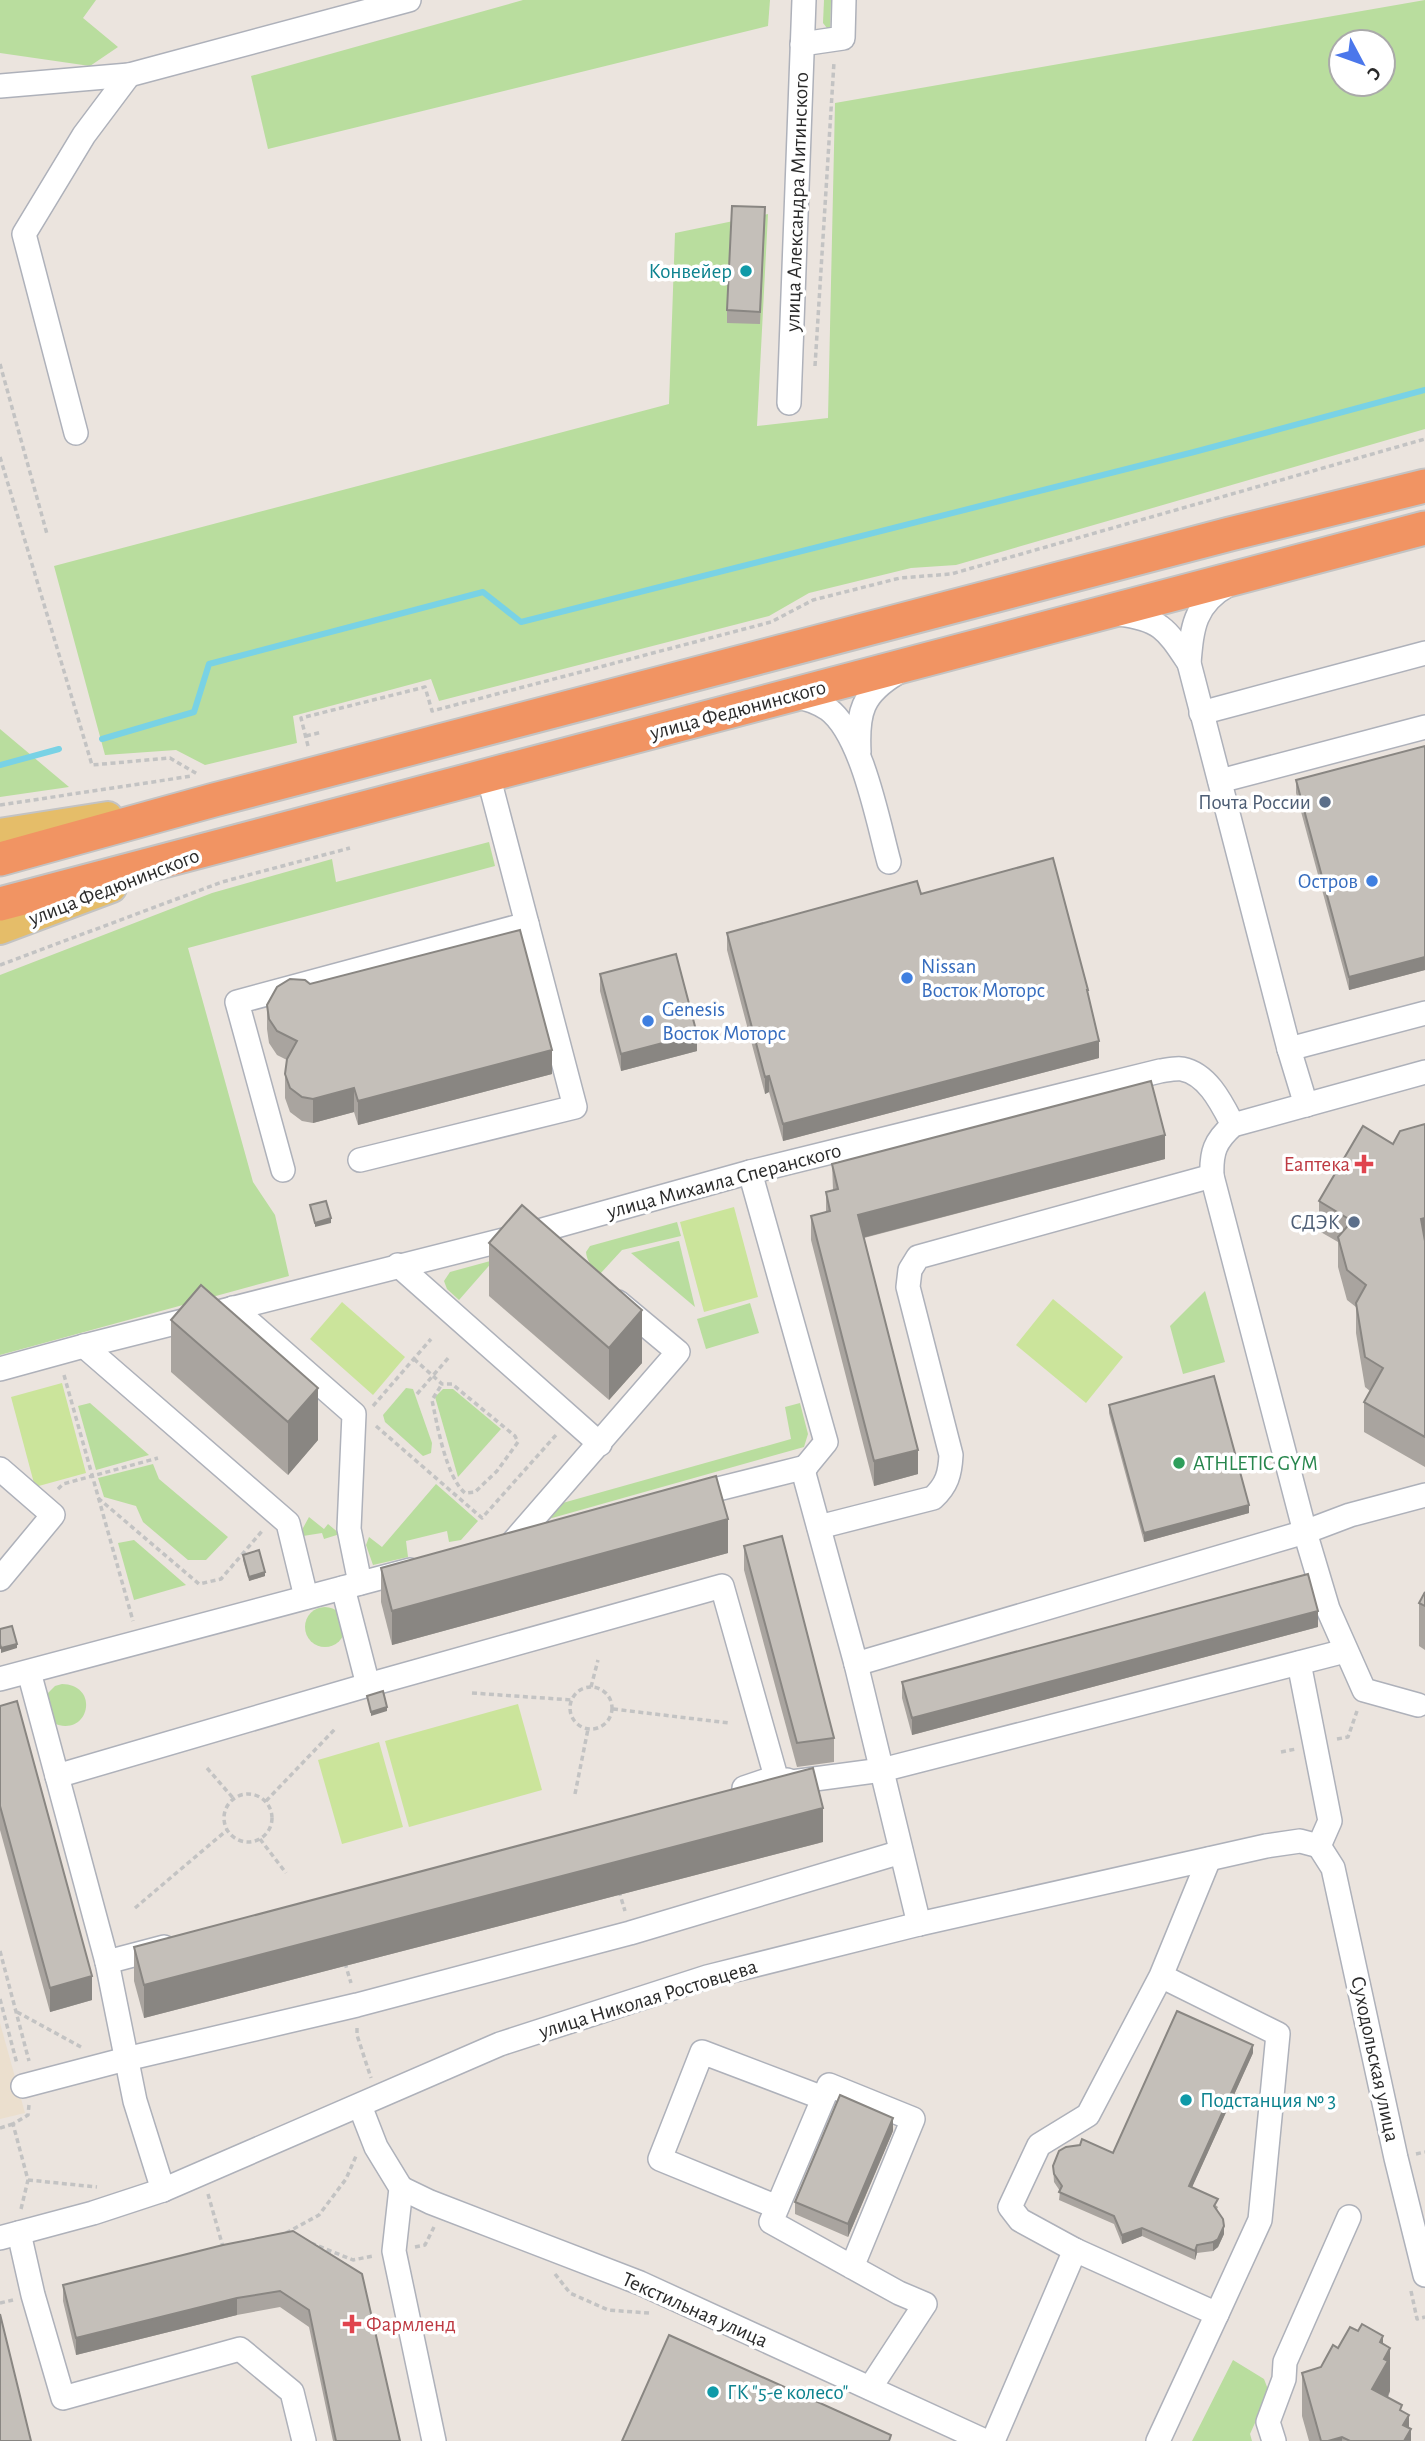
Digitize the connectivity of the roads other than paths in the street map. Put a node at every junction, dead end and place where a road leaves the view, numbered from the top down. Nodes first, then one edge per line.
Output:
1 (410, 0) edge
2 (804, 0) edge
3 (844, 0) edge
4 (353, 7) edge
5 (802, 44) junction
6 (129, 75) junction
7 (0, 86) edge
8 (789, 404) dead end
9 (76, 433) dead end
10 (1425, 469) edge
11 (1425, 486) edge
12 (1425, 528) edge
13 (1230, 534) junction
14 (1425, 544) edge
15 (1244, 577) junction
16 (1110, 612) junction
17 (1425, 653) edge
18 (1189, 663) junction
19 (913, 664) junction
20 (789, 696) junction
21 (1201, 713) junction
22 (1425, 727) edge
23 (859, 755) junction
24 (488, 775) junction
25 (1220, 781) junction
26 (214, 800) junction
27 (0, 833) edge
28 (229, 844) junction
29 (0, 859) edge
30 (889, 862) dead end
31 (0, 904) edge
32 (527, 923) junction
33 (0, 930) edge
34 (1425, 1013) edge
35 (1289, 1049) junction
36 (1425, 1072) edge
37 (1306, 1105) junction
38 (1233, 1125) junction
39 (360, 1160) dead end
40 (283, 1170) dead end
41 (750, 1172) junction
42 (1212, 1176) junction
43 (535, 1231) junction
44 (555, 1249) edge
45 (398, 1265) junction
46 (606, 1292) edge
47 (233, 1308) junction
48 (84, 1346) junction
49 (0, 1369) edge
50 (600, 1444) junction
51 (806, 1466) junction
52 (0, 1469) edge
53 (1425, 1494) edge
54 (673, 1501) edge
55 (819, 1527) junction
56 (553, 1532) edge
57 (1305, 1532) junction
58 (513, 1542) junction
59 (488, 1549) edge
60 (437, 1563) edge
61 (0, 1579) edge
62 (351, 1585) junction
63 (306, 1597) junction
64 (1345, 1651) junction
65 (1299, 1663) junction
66 (856, 1664) junction
67 (29, 1672) junction
68 (0, 1679) edge
69 (368, 1685) junction
70 (1418, 1705) dead end
71 (882, 1770) junction
72 (57, 1776) junction
73 (776, 1777) junction
74 (723, 1794) edge
75 (1320, 1846) junction
76 (901, 1852) junction
77 (1209, 1860) junction
78 (919, 1924) junction
79 (185, 1941) edge
80 (107, 1962) junction
81 (1161, 1976) junction
82 (126, 2059) junction
83 (22, 2080) road end
84 (823, 2098) junction
85 (360, 2106) junction
86 (401, 2188) junction
87 (163, 2190) junction
88 (777, 2207) junction
89 (1418, 2215) edge
90 (1349, 2217) dead end
91 (13, 2228) edge
92 (1075, 2249) junction
93 (1422, 2251) edge
94 (852, 2267) junction
95 (1425, 2275) edge
96 (1217, 2314) junction
97 (870, 2388) junction
98 (303, 2441) edge
99 (434, 2441) edge
100 (985, 2441) edge
101 (993, 2441) edge
102 (1158, 2441) edge
103 (1273, 2441) edge

1 - 4 street
2 - 5 street, улица Александра Митинского
3 - 5 street
4 - 6 street
5 - 8 street, улица Александра Митинского
6 - 7 street
6 - 9 street
10 - 13 main road
11 - 13 highway
12 - 15 highway, улица Федюнинского
13 - 26 highway
14 - 15 main road, улица Федюнинского
15 - 16 highway, улица Федюнинского
15 - 18 street
16 - 18 street
16 - 19 highway, улица Федюнинского
17 - 21 street
18 - 21 street
19 - 20 highway, улица Федюнинского
19 - 23 street
20 - 23 street
20 - 24 highway, улица Федюнинского
21 - 25 street
22 - 25 street
23 - 30 street
24 - 28 highway, улица Федюнинского
24 - 32 street
25 - 35 street
26 - 27 main road
26 - 29 highway
28 - 31 highway, улица Федюнинского
28 - 33 main road, улица Федюнинского
32 - 39 street
32 - 40 street
34 - 35 street
35 - 37 street
36 - 37 street
37 - 38 street
38 - 41 street, улица Михаила Сперанского
38 - 42 street
41 - 43 street, улица Михаила Сперанского
41 - 51 street
42 - 55 street
42 - 57 street
43 - 44 street
43 - 45 street, улица Михаила Сперанского
45 - 47 street, улица Михаила Сперанского
45 - 50 street
46 - 50 street
47 - 48 street, улица Михаила Сперанского
47 - 62 street
48 - 49 street, улица Михаила Сперанского
48 - 63 street
50 - 58 street
51 - 54 street
51 - 55 street
52 - 61 street
53 - 57 street
55 - 66 street
56 - 58 street
57 - 64 street
57 - 66 street
58 - 59 street
60 - 62 street
62 - 63 street
62 - 69 street
63 - 67 street
64 - 65 street
64 - 70 street
65 - 71 street
65 - 75 street
66 - 71 street
67 - 68 street
67 - 72 street
69 - 72 street
69 - 73 street
71 - 73 street
71 - 76 street
72 - 80 street
73 - 74 street
75 - 77 street, улица Николая Ростовцева
75 - 89 street, Суходольская улица
76 - 78 street
76 - 82 street
77 - 78 street, улица Николая Ростовцева
77 - 81 street
78 - 85 street, улица Николая Ростовцева
79 - 80 street
80 - 82 street
81 - 92 street
81 - 96 street
82 - 83 street
82 - 87 street
84 - 88 street
84 - 88 street
84 - 94 street
85 - 86 street
85 - 87 street, улица Николая Ростовцева
86 - 97 street, Текстильная улица
86 - 99 street
87 - 91 street, улица Николая Ростовцева
88 - 94 street
89 - 93 street, Суходольская улица
90 - 103 street
91 - 98 street
92 - 96 street
92 - 101 street
93 - 95 street, Суходольская улица
94 - 97 street
96 - 102 street
97 - 100 street, Текстильная улица

